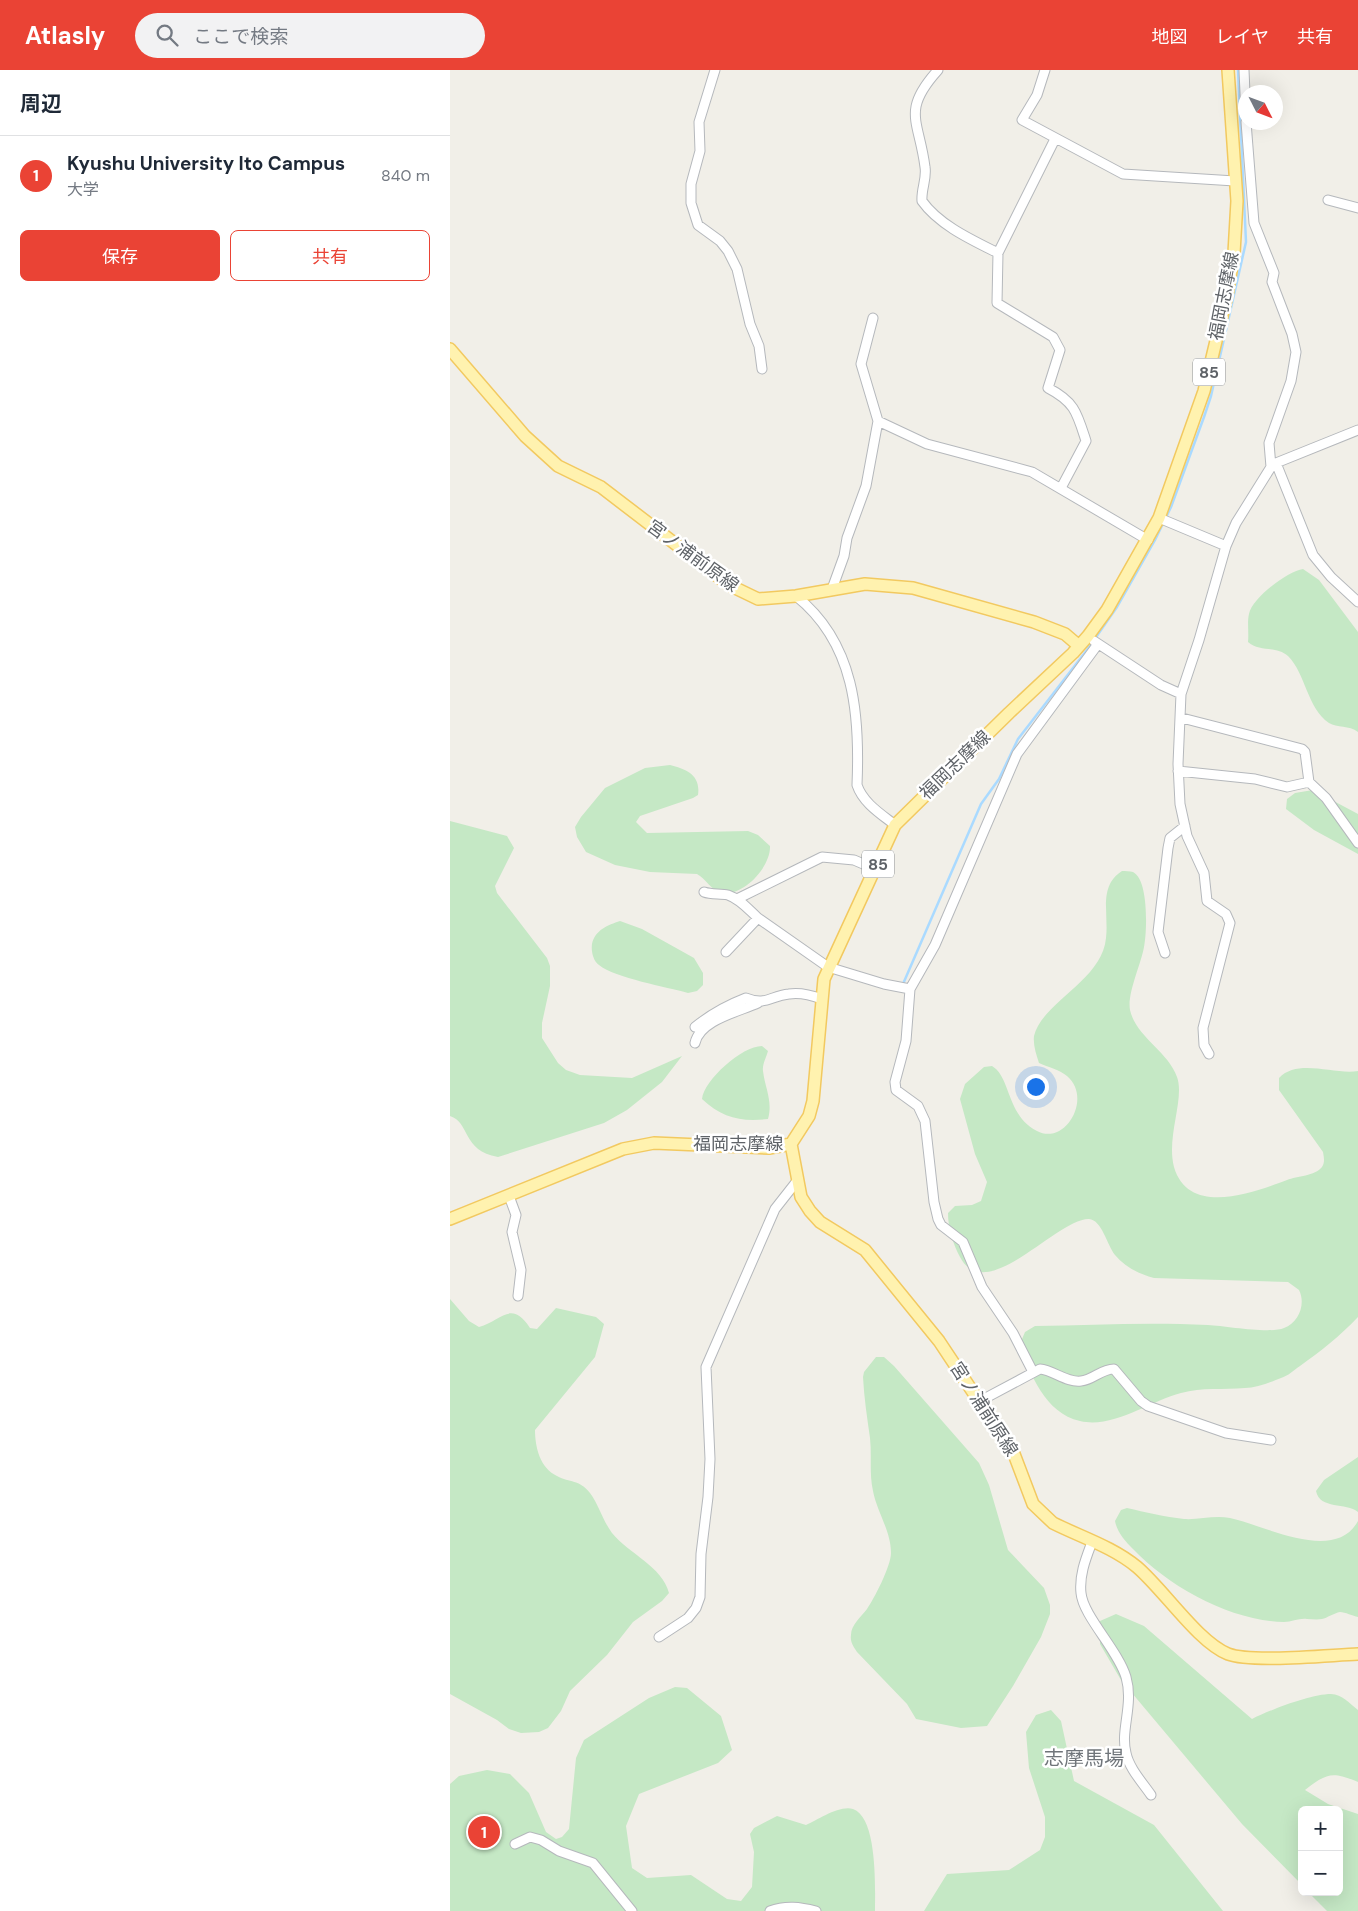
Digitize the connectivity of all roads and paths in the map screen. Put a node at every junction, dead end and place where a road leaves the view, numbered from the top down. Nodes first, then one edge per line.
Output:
1 (715, 70) edge
2 (938, 70) edge
3 (1046, 70) edge
4 (1228, 70) edge
5 (1244, 70) edge
6 (1245, 85) edge
7 (1247, 130) edge
8 (1055, 139) junction
9 (1235, 181) junction
10 (1328, 200) dead end
11 (1358, 208) edge
12 (998, 253) junction
13 (873, 318) dead end
14 (450, 349) edge
15 (762, 369) dead end
16 (878, 421) junction
17 (1358, 430) edge
18 (1273, 465) junction
19 (1061, 488) junction
20 (1163, 520) junction
21 (1148, 540) junction
22 (1226, 546) junction
23 (832, 589) junction
24 (796, 596) junction
25 (1358, 602) edge
26 (1088, 636) junction
27 (1098, 644) junction
28 (1079, 646) junction
29 (1181, 694) junction
30 (1182, 718) junction
31 (1178, 771) junction
32 (1309, 782) junction
33 (895, 825) junction
34 (1185, 826) junction
35 (1358, 843) edge
36 (875, 869) junction
37 (704, 892) dead end
38 (737, 899) junction
39 (758, 918) junction
40 (726, 952) dead end
41 (1165, 953) dead end
42 (828, 968) junction
43 (910, 989) junction
44 (822, 998) junction
45 (758, 1003) junction
46 (695, 1026) dead end
47 (695, 1044) dead end
48 (1209, 1054) dead end
49 (791, 1144) junction
50 (797, 1181) junction
51 (509, 1196) junction
52 (450, 1219) edge
53 (518, 1296) dead end
54 (1034, 1372) junction
55 (980, 1401) junction
56 (1271, 1440) dead end
57 (1092, 1542) junction
58 (659, 1638) dead end
59 (1358, 1654) edge
60 (1151, 1795) dead end
61 (515, 1844) dead end
62 (632, 1911) edge
63 (770, 1911) edge
64 (816, 1911) edge

1 - 15 street
2 - 12 street
3 - 8 street
4 - 9 main road, 福岡志摩線 / 85
5 - 6 street
7 - 18 street
8 - 9 street
8 - 12 street
9 - 20 main road, 福岡志摩線 / 85
10 - 11 street
12 - 19 street
13 - 16 street
14 - 24 main road, 宮ノ浦前原線
16 - 19 street
16 - 23 street
17 - 18 street
18 - 22 street
18 - 25 street
19 - 21 street
20 - 21 main road, 福岡志摩線 / 85
20 - 22 street
21 - 26 main road, 福岡志摩線 / 85
22 - 29 street
23 - 24 main road, 宮ノ浦前原線
23 - 28 main road, 宮ノ浦前原線
24 - 33 street
26 - 27 street
26 - 28 main road, 福岡志摩線 / 85
27 - 29 street
27 - 43 street
28 - 33 main road, 福岡志摩線 / 85
29 - 30 street
30 - 31 street
30 - 32 street
31 - 32 street
31 - 34 street
32 - 35 street
33 - 36 main road, 福岡志摩線 / 85
34 - 41 street
34 - 48 street
36 - 38 street
36 - 42 main road, 福岡志摩線 / 85
37 - 38 street
38 - 39 street
39 - 40 street
39 - 42 street
42 - 43 street
42 - 44 main road, 福岡志摩線 / 85
43 - 54 street
44 - 45 street
44 - 49 main road, 福岡志摩線 / 85
45 - 46 street
45 - 47 street
49 - 50 main road, 宮ノ浦前原線
49 - 51 main road, 福岡志摩線
50 - 55 main road, 宮ノ浦前原線
50 - 58 street
51 - 52 main road, 福岡志摩線
51 - 53 street
54 - 55 street
54 - 56 street
55 - 57 main road, 宮ノ浦前原線
57 - 59 main road, 宮ノ浦前原線
57 - 60 street
61 - 62 street
63 - 64 street

